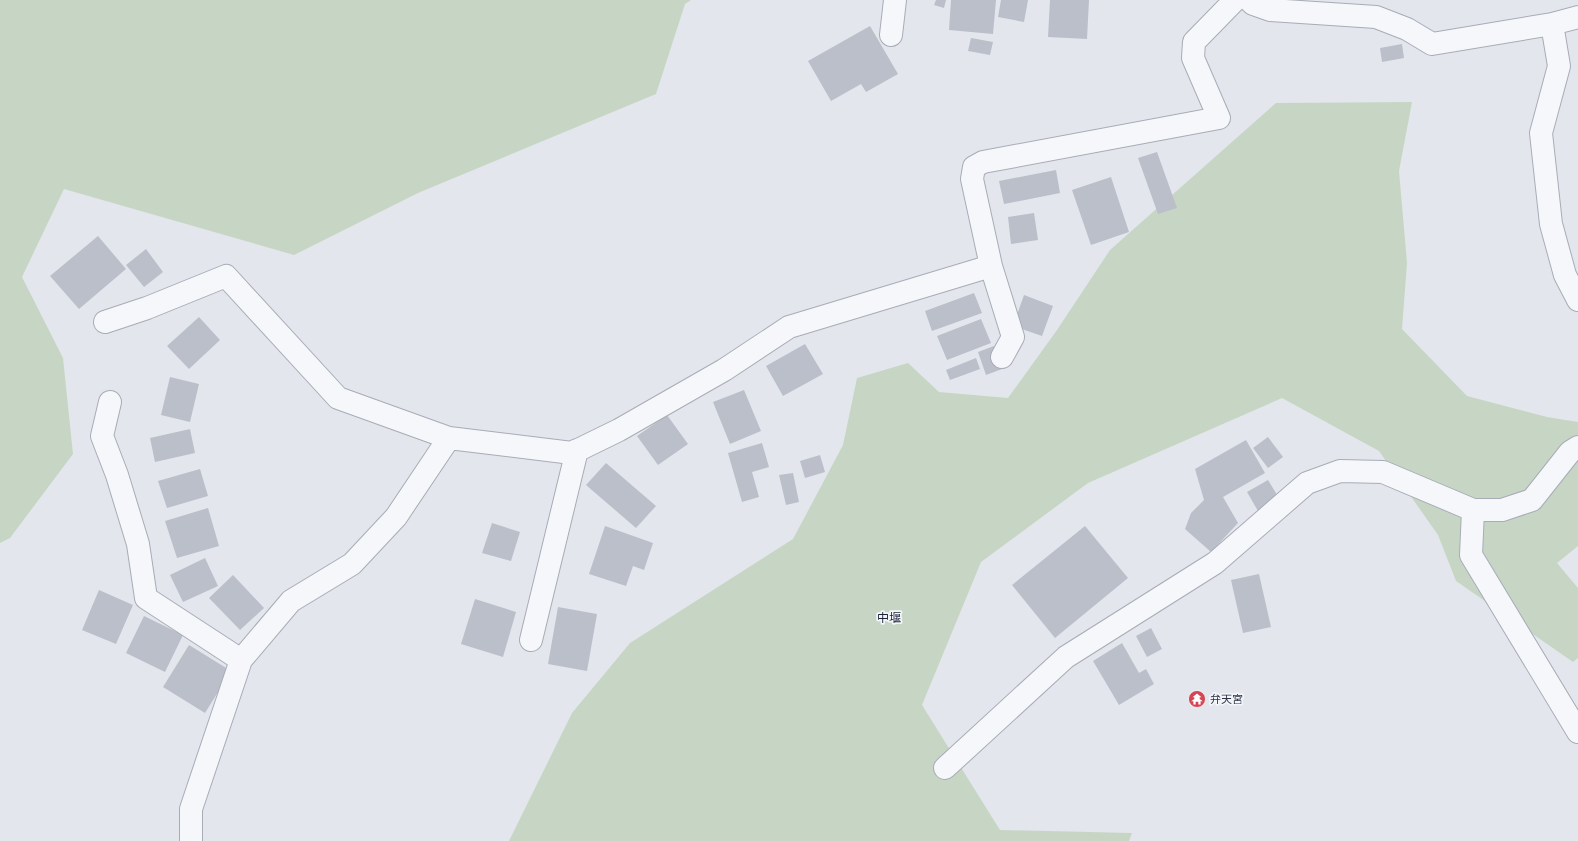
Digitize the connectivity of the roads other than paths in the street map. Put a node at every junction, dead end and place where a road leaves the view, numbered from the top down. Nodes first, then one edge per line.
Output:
1 (895, 0) edge
2 (1235, 0) edge
3 (1249, 0) edge
4 (1578, 16) edge
5 (1552, 24) junction
6 (891, 35) dead end
7 (991, 266) junction
8 (1578, 300) edge
9 (105, 322) dead end
10 (1002, 357) dead end
11 (110, 402) dead end
12 (449, 438) junction
13 (1578, 447) edge
14 (577, 450) junction
15 (1473, 510) junction
16 (532, 640) dead end
17 (241, 660) junction
18 (1578, 732) edge
19 (945, 768) dead end
20 (191, 841) edge

1 - 6 street
2 - 7 street
3 - 5 street
4 - 5 street
5 - 8 street
7 - 10 street
7 - 14 street
9 - 12 street
11 - 17 street
12 - 14 street
12 - 17 street
13 - 15 street
14 - 16 street
15 - 18 street
15 - 19 street
17 - 20 street

